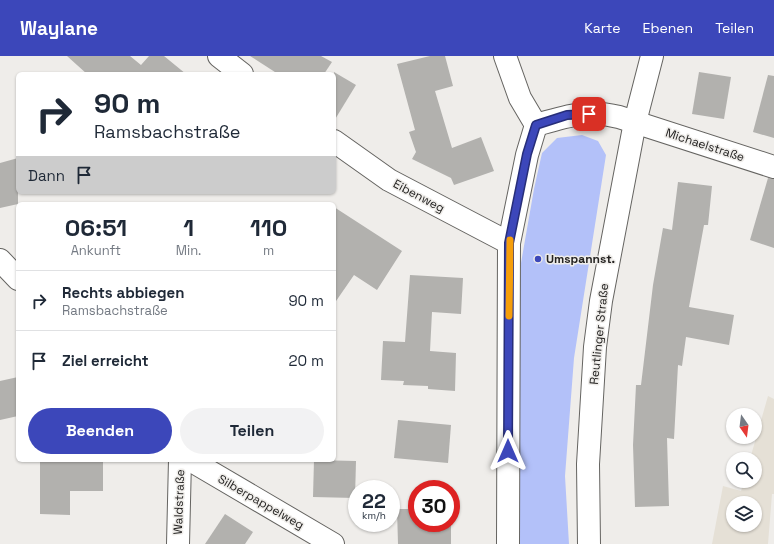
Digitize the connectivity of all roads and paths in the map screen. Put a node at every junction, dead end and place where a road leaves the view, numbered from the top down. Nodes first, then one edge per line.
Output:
1 (219, 56) edge
2 (505, 56) edge
3 (652, 56) edge
4 (239, 72) edge
5 (635, 122) junction
6 (536, 125) junction
7 (336, 142) edge
8 (774, 167) edge
9 (509, 243) junction
10 (0, 260) edge
11 (16, 277) edge
12 (180, 462) edge
13 (193, 462) edge
14 (178, 544) edge
15 (333, 544) edge
16 (508, 544) edge
17 (589, 544) edge

1 - 4 street
2 - 6 street
3 - 5 street, Reutlinger Straße
5 - 6 street, Michaelstraße
5 - 8 street, Michaelstraße
5 - 17 street, Reutlinger Straße
6 - 9 street
7 - 9 street, Eibenweg
9 - 16 street
10 - 11 street
12 - 14 street, Waldstraße
13 - 15 street, Silberpappelweg

